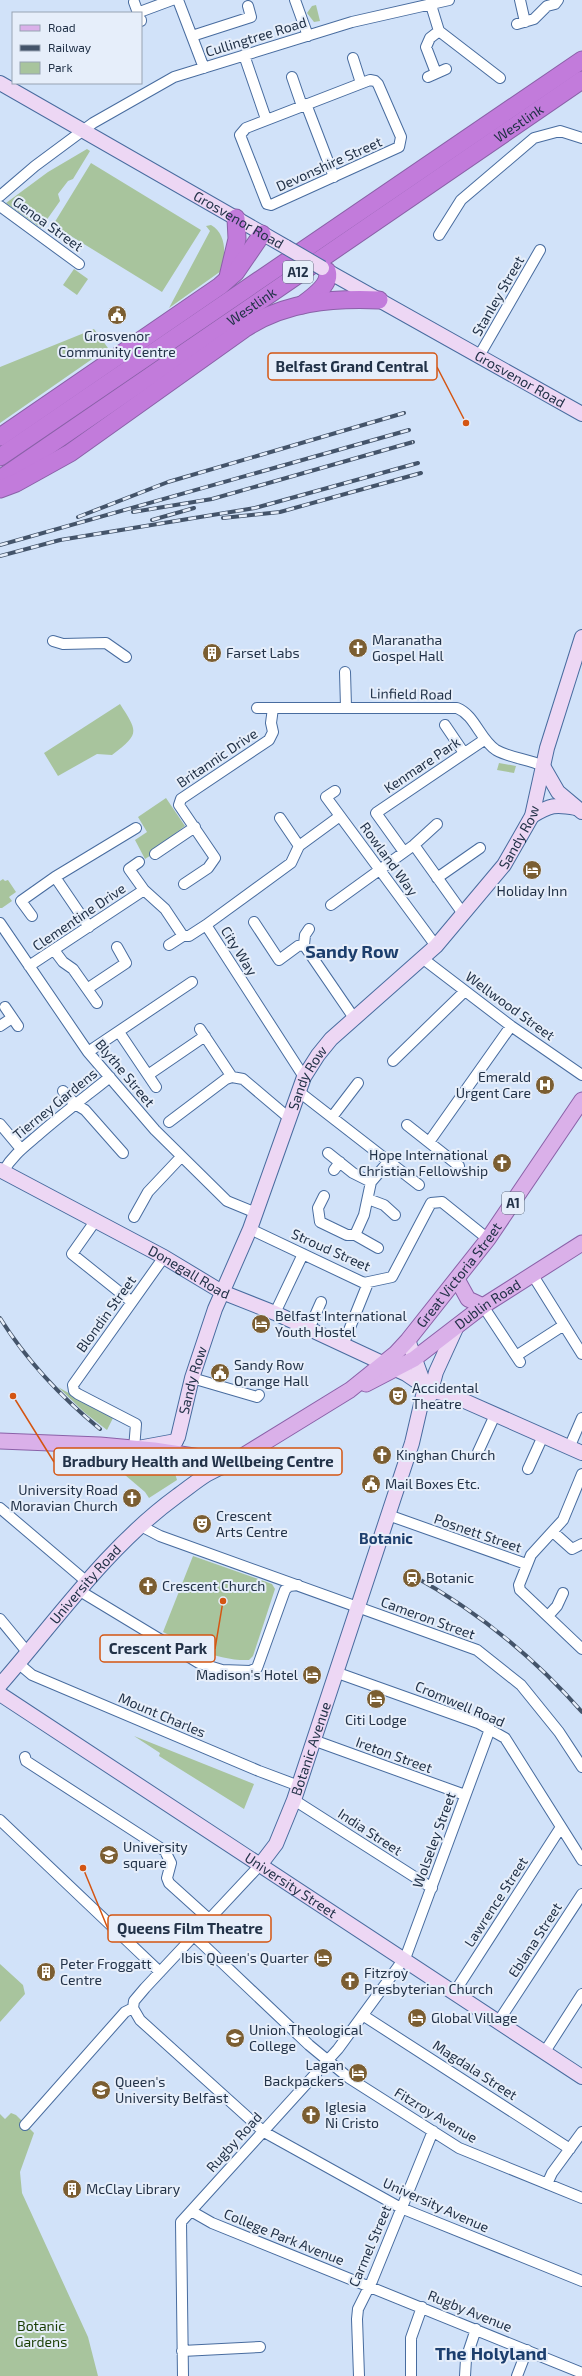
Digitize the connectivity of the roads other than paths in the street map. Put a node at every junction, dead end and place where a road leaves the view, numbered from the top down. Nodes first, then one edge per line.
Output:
1 (172, 0) edge
2 (178, 0) edge
3 (295, 0) edge
4 (403, 0) edge
5 (449, 0) edge
6 (520, 0) edge
7 (134, 2) dead end
8 (557, 2) edge
9 (431, 5) junction
10 (248, 6) dead end
11 (407, 10) junction
12 (138, 12) edge
13 (141, 12) edge
14 (439, 32) junction
15 (192, 36) junction
16 (308, 36) junction
17 (244, 55) junction
18 (352, 58) dead end
19 (582, 60) edge
20 (204, 68) junction
21 (446, 69) dead end
22 (292, 78) dead end
23 (499, 78) dead end
24 (582, 80) edge
25 (0, 83) edge
26 (361, 83) junction
27 (304, 105) junction
28 (266, 119) junction
29 (84, 131) junction
30 (582, 138) edge
31 (334, 177) junction
32 (0, 196) edge
33 (0, 206) edge
34 (236, 218) junction
35 (262, 234) junction
36 (439, 235) dead end
37 (540, 250) dead end
38 (79, 264) dead end
39 (325, 270) junction
40 (227, 281) junction
41 (379, 300) junction
42 (302, 306) junction
43 (480, 356) junction
44 (582, 414) edge
45 (0, 437) edge
46 (0, 457) edge
47 (0, 479) edge
48 (0, 489) edge
49 (582, 637) edge
50 (53, 641) dead end
51 (126, 657) dead end
52 (345, 672) dead end
53 (257, 708) dead end
54 (273, 708) junction
55 (346, 708) junction
56 (445, 725) dead end
57 (484, 740) junction
58 (464, 753) junction
59 (543, 766) junction
60 (336, 791) dead end
61 (581, 808) edge
62 (340, 816) junction
63 (532, 816) junction
64 (280, 818) dead end
65 (437, 824) dead end
66 (136, 828) dead end
67 (191, 830) junction
68 (414, 845) junction
69 (299, 846) junction
70 (480, 848) dead end
71 (404, 852) junction
72 (155, 854) dead end
73 (139, 862) dead end
74 (380, 870) junction
75 (55, 877) junction
76 (437, 878) junction
77 (184, 884) dead end
78 (144, 890) junction
79 (331, 905) dead end
80 (464, 915) junction
81 (32, 916) dead end
82 (254, 922) dead end
83 (0, 924) edge
84 (206, 925) junction
85 (89, 927) junction
86 (309, 929) dead end
87 (183, 936) junction
88 (169, 945) dead end
89 (304, 945) junction
90 (436, 946) junction
91 (117, 947) dead end
92 (54, 950) junction
93 (422, 958) junction
94 (29, 966) junction
95 (192, 982) dead end
96 (87, 989) junction
97 (465, 991) junction
98 (178, 992) junction
99 (184, 1000) dead end
100 (97, 1003) dead end
101 (5, 1006) dead end
102 (354, 1018) junction
103 (0, 1026) edge
104 (512, 1026) junction
105 (118, 1032) junction
106 (88, 1052) junction
107 (393, 1061) dead end
108 (148, 1075) junction
109 (582, 1075) edge
110 (110, 1077) junction
111 (232, 1077) junction
112 (304, 1077) junction
113 (358, 1083) dead end
114 (156, 1087) dead end
115 (63, 1091) dead end
116 (298, 1091) junction
117 (582, 1100) edge
118 (75, 1104) junction
119 (332, 1117) junction
120 (289, 1118) junction
121 (169, 1122) dead end
122 (0, 1124) edge
123 (408, 1125) dead end
124 (429, 1142) junction
125 (22, 1149) junction
126 (123, 1153) dead end
127 (328, 1153) dead end
128 (181, 1157) junction
129 (389, 1161) junction
130 (459, 1166) dead end
131 (1, 1171) edge
132 (371, 1182) junction
133 (418, 1184) dead end
134 (324, 1196) dead end
135 (368, 1198) junction
136 (256, 1213) junction
137 (395, 1215) dead end
138 (134, 1218) dead end
139 (96, 1220) junction
140 (250, 1229) junction
141 (355, 1235) junction
142 (488, 1239) junction
143 (582, 1243) edge
144 (378, 1248) dead end
145 (303, 1254) junction
146 (164, 1257) junction
147 (532, 1274) junction
148 (457, 1279) junction
149 (368, 1284) junction
150 (222, 1292) junction
151 (132, 1302) junction
152 (321, 1302) dead end
153 (483, 1306) junction
154 (275, 1313) junction
155 (459, 1324) junction
156 (564, 1325) junction
157 (309, 1329) junction
158 (343, 1345) junction
159 (411, 1350) junction
160 (582, 1354) edge
161 (389, 1366) junction
162 (436, 1372) junction
163 (192, 1378) junction
164 (428, 1389) junction
165 (259, 1395) dead end
166 (450, 1395) junction
167 (495, 1415) junction
168 (582, 1418) edge
169 (543, 1436) junction
170 (0, 1441) edge
171 (173, 1446) junction
172 (569, 1448) junction
173 (135, 1449) junction
174 (478, 1452) dead end
175 (582, 1453) edge
176 (231, 1463) junction
177 (528, 1469) dead end
178 (582, 1474) edge
179 (0, 1508) edge
180 (388, 1515) junction
181 (141, 1526) junction
182 (553, 1532) junction
183 (582, 1544) edge
184 (526, 1564) junction
185 (279, 1579) junction
186 (298, 1585) junction
187 (84, 1587) junction
188 (285, 1590) junction
189 (563, 1593) dead end
190 (358, 1607) junction
191 (548, 1616) junction
192 (0, 1619) edge
193 (581, 1645) edge
194 (28, 1653) junction
195 (19, 1664) junction
196 (335, 1672) junction
197 (0, 1685) edge
198 (0, 1694) edge
199 (490, 1729) junction
200 (313, 1740) junction
201 (25, 1757) dead end
202 (582, 1766) edge
203 (299, 1786) junction
204 (465, 1796) junction
205 (294, 1800) junction
206 (0, 1820) edge
207 (562, 1827) junction
208 (582, 1860) edge
209 (260, 1865) junction
210 (432, 1888) junction
211 (582, 1894) edge
212 (210, 1920) junction
213 (194, 1936) junction
214 (402, 1961) junction
215 (160, 1972) junction
216 (454, 1993) junction
217 (582, 1994) edge
218 (133, 2008) junction
219 (364, 2016) junction
220 (498, 2022) junction
221 (544, 2053) junction
222 (327, 2061) junction
223 (582, 2077) edge
224 (25, 2124) dead end
225 (433, 2131) junction
226 (264, 2132) junction
227 (582, 2132) edge
228 (570, 2149) junction
229 (547, 2184) junction
230 (582, 2198) edge
231 (401, 2208) junction
232 (191, 2211) junction
233 (582, 2281) edge
234 (369, 2286) junction
235 (422, 2308) junction
236 (476, 2329) junction
237 (260, 2348) dead end
238 (182, 2350) junction
239 (527, 2350) junction
240 (578, 2373) edge
241 (183, 2376) edge
242 (359, 2376) edge
243 (411, 2376) edge
244 (466, 2376) edge
245 (517, 2376) edge

1 - 13 street
2 - 15 street
3 - 16 street
4 - 11 street
5 - 9 street, Cullingtree Road
6 - 8 street
7 - 12 street
9 - 11 street, Cullingtree Road
9 - 14 street
10 - 15 street
11 - 16 street, Cullingtree Road
14 - 21 street
14 - 23 street
15 - 20 street
16 - 17 street, Cullingtree Road
17 - 20 street, Cullingtree Road
17 - 28 street
18 - 26 street
19 - 46 highway, Westlink / A12
20 - 29 street, Cullingtree Road
22 - 27 street
24 - 47 highway, Westlink / A12
25 - 29 street, Grosvenor Road
26 - 27 street
26 - 31 street, Devonshire Street
27 - 28 street
27 - 31 street
28 - 31 street, Devonshire Street
29 - 32 street, Cullingtree Road
29 - 34 street, Grosvenor Road
30 - 36 street
33 - 38 street, Genoa Street
34 - 35 street, Grosvenor Road
34 - 40 highway
35 - 39 street, Grosvenor Road, bridge
35 - 40 highway
37 - 43 street, Stanley Street
39 - 41 street, Grosvenor Road
39 - 42 highway
40 - 45 highway
41 - 42 highway
41 - 43 street, Grosvenor Road
42 - 48 highway
43 - 44 street, Grosvenor Road
49 - 59 street, Sandy Row
50 - 51 street
52 - 55 street
53 - 54 street, Linfield Road
54 - 55 street, Linfield Road
54 - 67 street, Britannic Drive
55 - 57 street, Linfield Road
56 - 58 street
57 - 58 street, Kenmare Park
57 - 59 street, Linfield Road
58 - 71 street, Kenmare Park
59 - 61 street
59 - 63 street, Sandy Row
60 - 62 street, Rowland Way
61 - 63 street
62 - 69 street
62 - 74 street, Rowland Way
63 - 80 street, Sandy Row
64 - 69 street
65 - 68 street
66 - 75 street
67 - 72 street
67 - 77 street, Britannic Drive
68 - 71 street
68 - 76 street
69 - 84 street
70 - 76 street
71 - 74 street
73 - 78 street
74 - 79 street
74 - 90 street, Rowland Way
75 - 81 street
75 - 85 street
76 - 80 street
78 - 85 street, Clementine Drive
78 - 87 street
80 - 90 street, Sandy Row
82 - 89 street, City Way
83 - 94 street, Blythe Street
84 - 87 street, City Way
84 - 112 street, City Way
85 - 92 street, Clementine Drive
86 - 89 street
87 - 88 street, City Way
89 - 102 street
90 - 93 street, Sandy Row
91 - 96 street
92 - 94 street, Clementine Drive
92 - 96 street
93 - 97 street, Wellwood Street
93 - 102 street, Sandy Row
94 - 106 street, Blythe Street
95 - 98 street
96 - 100 street
97 - 104 street, Wellwood Street
97 - 107 street
98 - 99 street
98 - 105 street
101 - 103 street
102 - 112 street, Sandy Row
104 - 109 street, Wellwood Street
104 - 124 street
105 - 106 street
105 - 108 street
106 - 110 street, Blythe Street
108 - 111 street
108 - 114 street
110 - 118 street, Tierney Gardens
110 - 128 street, Blythe Street
111 - 120 street
111 - 121 street
112 - 116 street, Sandy Row
113 - 119 street
115 - 118 street
116 - 119 street
116 - 120 street, Sandy Row
117 - 142 main road, Great Victoria Street / A1
118 - 125 street, Tierney Gardens
118 - 126 street
119 - 129 street
120 - 136 street, Sandy Row
122 - 125 street
123 - 124 street
124 - 130 street
125 - 131 street, Tierney Gardens
127 - 132 street
128 - 136 street, Blythe Street
128 - 138 street
129 - 132 street
129 - 133 street
131 - 139 street, Donegall Road
132 - 135 street
134 - 141 street
135 - 137 street
135 - 141 street
136 - 140 street, Sandy Row
139 - 146 street, Donegall Road
139 - 151 street
140 - 145 street, Stroud Street
140 - 150 street, Sandy Row
141 - 144 street
142 - 148 main road, Great Victoria Street / A1
142 - 149 street, Stroud Street
143 - 147 main road, Dublin Road / A1
145 - 149 street, Stroud Street
145 - 154 street
146 - 150 street, Donegall Road
146 - 151 street, Blondin Street
147 - 153 main road, Dublin Road / A1
147 - 156 street
148 - 153 main road
148 - 159 main road, Great Victoria Street / A1
149 - 158 street
150 - 154 street, Donegall Road
150 - 163 street, Sandy Row
151 - 173 street, Blondin Street
152 - 157 street
153 - 155 main road, Dublin Road / A1
153 - 156 street
154 - 157 street, Donegall Road
155 - 159 main road, Dublin Road / A1
155 - 162 street, Botanic Avenue
156 - 160 street
157 - 158 street, Donegall Road
158 - 161 street, Donegall Road
159 - 161 main road, Great Victoria Street / A1
159 - 164 street
161 - 164 street, Donegall Road
161 - 176 main road, A1
162 - 164 street, Botanic Avenue
162 - 166 street
163 - 165 street
163 - 171 street, Sandy Row
164 - 166 street, Donegall Road
164 - 180 street, Botanic Avenue
166 - 167 street, Donegall Road
167 - 169 street, Donegall Road
167 - 174 street
168 - 172 street
169 - 172 street, Donegall Road
169 - 177 street
170 - 173 main road
171 - 173 main road
171 - 176 main road
172 - 175 street, Donegall Road
176 - 181 street, University Road
178 - 182 street, Posnett Street
179 - 187 street
180 - 184 street, Posnett Street
180 - 190 street, Botanic Avenue
181 - 185 street, Cameron Street
181 - 187 street, University Road
182 - 183 street
182 - 184 street, Posnett Street
184 - 191 street
185 - 186 street, Cameron Street
185 - 188 street
186 - 188 street
186 - 190 street, Cameron Street
187 - 188 street
187 - 194 street, University Road
189 - 191 street
190 - 196 street, Botanic Avenue
190 - 202 street, Cameron Street
191 - 193 street
192 - 194 street
194 - 195 street, University Road
195 - 197 street, University Road
195 - 203 street, Mount Charles
196 - 199 street, Cromwell Road
196 - 200 street, Botanic Avenue
198 - 209 street, University Street
199 - 204 street, Wolseley Street
199 - 207 street, Cromwell Road
200 - 203 street, Botanic Avenue
200 - 204 street, Ireton Street
201 - 212 street
203 - 205 street, Botanic Avenue
204 - 210 street, Wolseley Street
205 - 209 street, Botanic Avenue
205 - 210 street, India Street
206 - 215 street
207 - 208 street, Cromwell Road
207 - 216 street, Lawrence Street
209 - 212 street, Botanic Avenue
209 - 214 street, University Street
210 - 214 street, Wolseley Street
211 - 220 street, Eblana Street
212 - 213 street, Botanic Avenue
213 - 215 street, Botanic Avenue
213 - 222 street, Fitzroy Avenue
214 - 216 street, University Street
214 - 219 street, Rugby Road
215 - 218 street, Botanic Avenue
216 - 220 street, University Street
217 - 221 street
218 - 224 street
218 - 226 street, University Avenue
219 - 222 street, Rugby Road
219 - 228 street, Magdala Street
220 - 221 street, University Street
221 - 223 street, University Street
222 - 225 street, Fitzroy Avenue
222 - 226 street, Rugby Road
225 - 229 street, Fitzroy Avenue
225 - 231 street, Carmel Street
226 - 231 street, University Avenue
226 - 232 street, Rugby Road
227 - 228 street
228 - 229 street
229 - 230 street, Fitzroy Avenue
231 - 233 street, University Avenue
231 - 234 street, Carmel Street
232 - 234 street, College Park Avenue
232 - 238 street, Rugby Road
234 - 235 street, Rugby Avenue
234 - 242 street, Carmel Street
235 - 236 street, Rugby Avenue
235 - 243 street
236 - 239 street, Rugby Avenue
236 - 244 street
237 - 238 street
238 - 241 street, Rugby Road
239 - 240 street, Rugby Avenue
239 - 245 street

